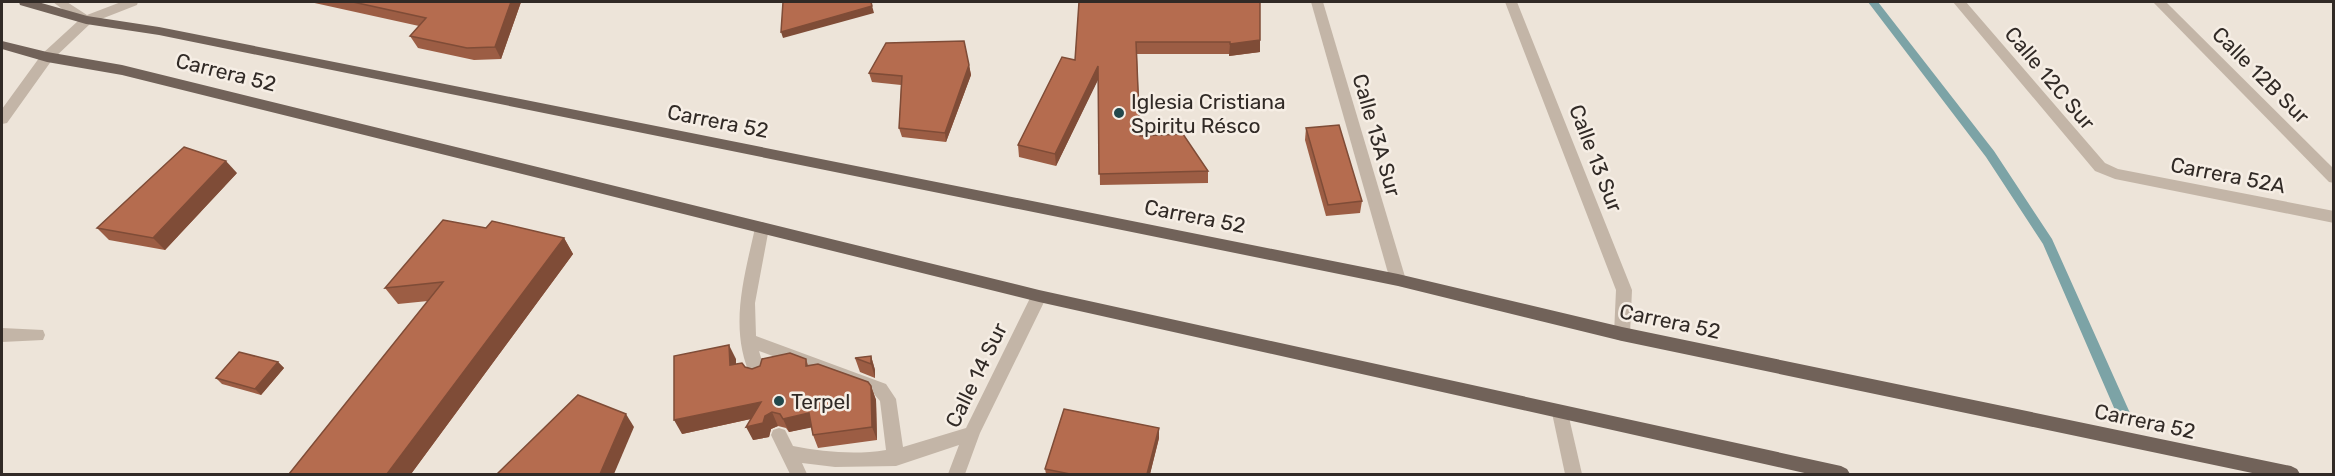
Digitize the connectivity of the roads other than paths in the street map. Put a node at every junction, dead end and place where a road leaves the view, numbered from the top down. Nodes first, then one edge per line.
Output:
1 (25, 2) edge
2 (59, 2) edge
3 (132, 2) edge
4 (1317, 2) edge
5 (1511, 2) edge
6 (1959, 2) edge
7 (2159, 2) edge
8 (86, 20) junction
9 (2, 45) edge
10 (47, 57) junction
11 (2, 119) edge
12 (2115, 174) joint
13 (2334, 178) edge
14 (2334, 218) edge
15 (762, 228) junction
16 (1398, 280) junction
17 (1039, 296) junction
18 (1622, 334) junction
19 (2, 335) edge
20 (37, 335) dead end
21 (748, 340) junction
22 (758, 375) edge
23 (1560, 413) junction
24 (972, 433) junction
25 (778, 435) edge
26 (788, 452) junction
27 (896, 458) junction
28 (800, 474) edge
29 (957, 474) edge
30 (1574, 474) edge
31 (1841, 474) edge
32 (2291, 474) edge

1 - 8 main road, Carrera 52
2 - 8 street
3 - 8 street
4 - 16 street, Calle 13A Sur
5 - 18 street, Calle 13 Sur
6 - 12 street, Calle 12C Sur
7 - 13 street, Calle 12B Sur
8 - 10 street
8 - 16 main road, Carrera 52
9 - 10 main road, Carrera 52
10 - 11 street
10 - 15 main road, Carrera 52
12 - 14 street, Carrera 52A
15 - 17 main road, Carrera 52
15 - 21 street
16 - 18 main road, Carrera 52
17 - 23 main road, Carrera 52
17 - 24 street, Calle 14 Sur
18 - 32 main road, Carrera 52
19 - 20 street
21 - 22 street
21 - 27 street
23 - 30 street
23 - 31 main road, Carrera 52
24 - 27 street
24 - 29 street, Calle 14 Sur
25 - 26 street
26 - 27 street
26 - 28 street

